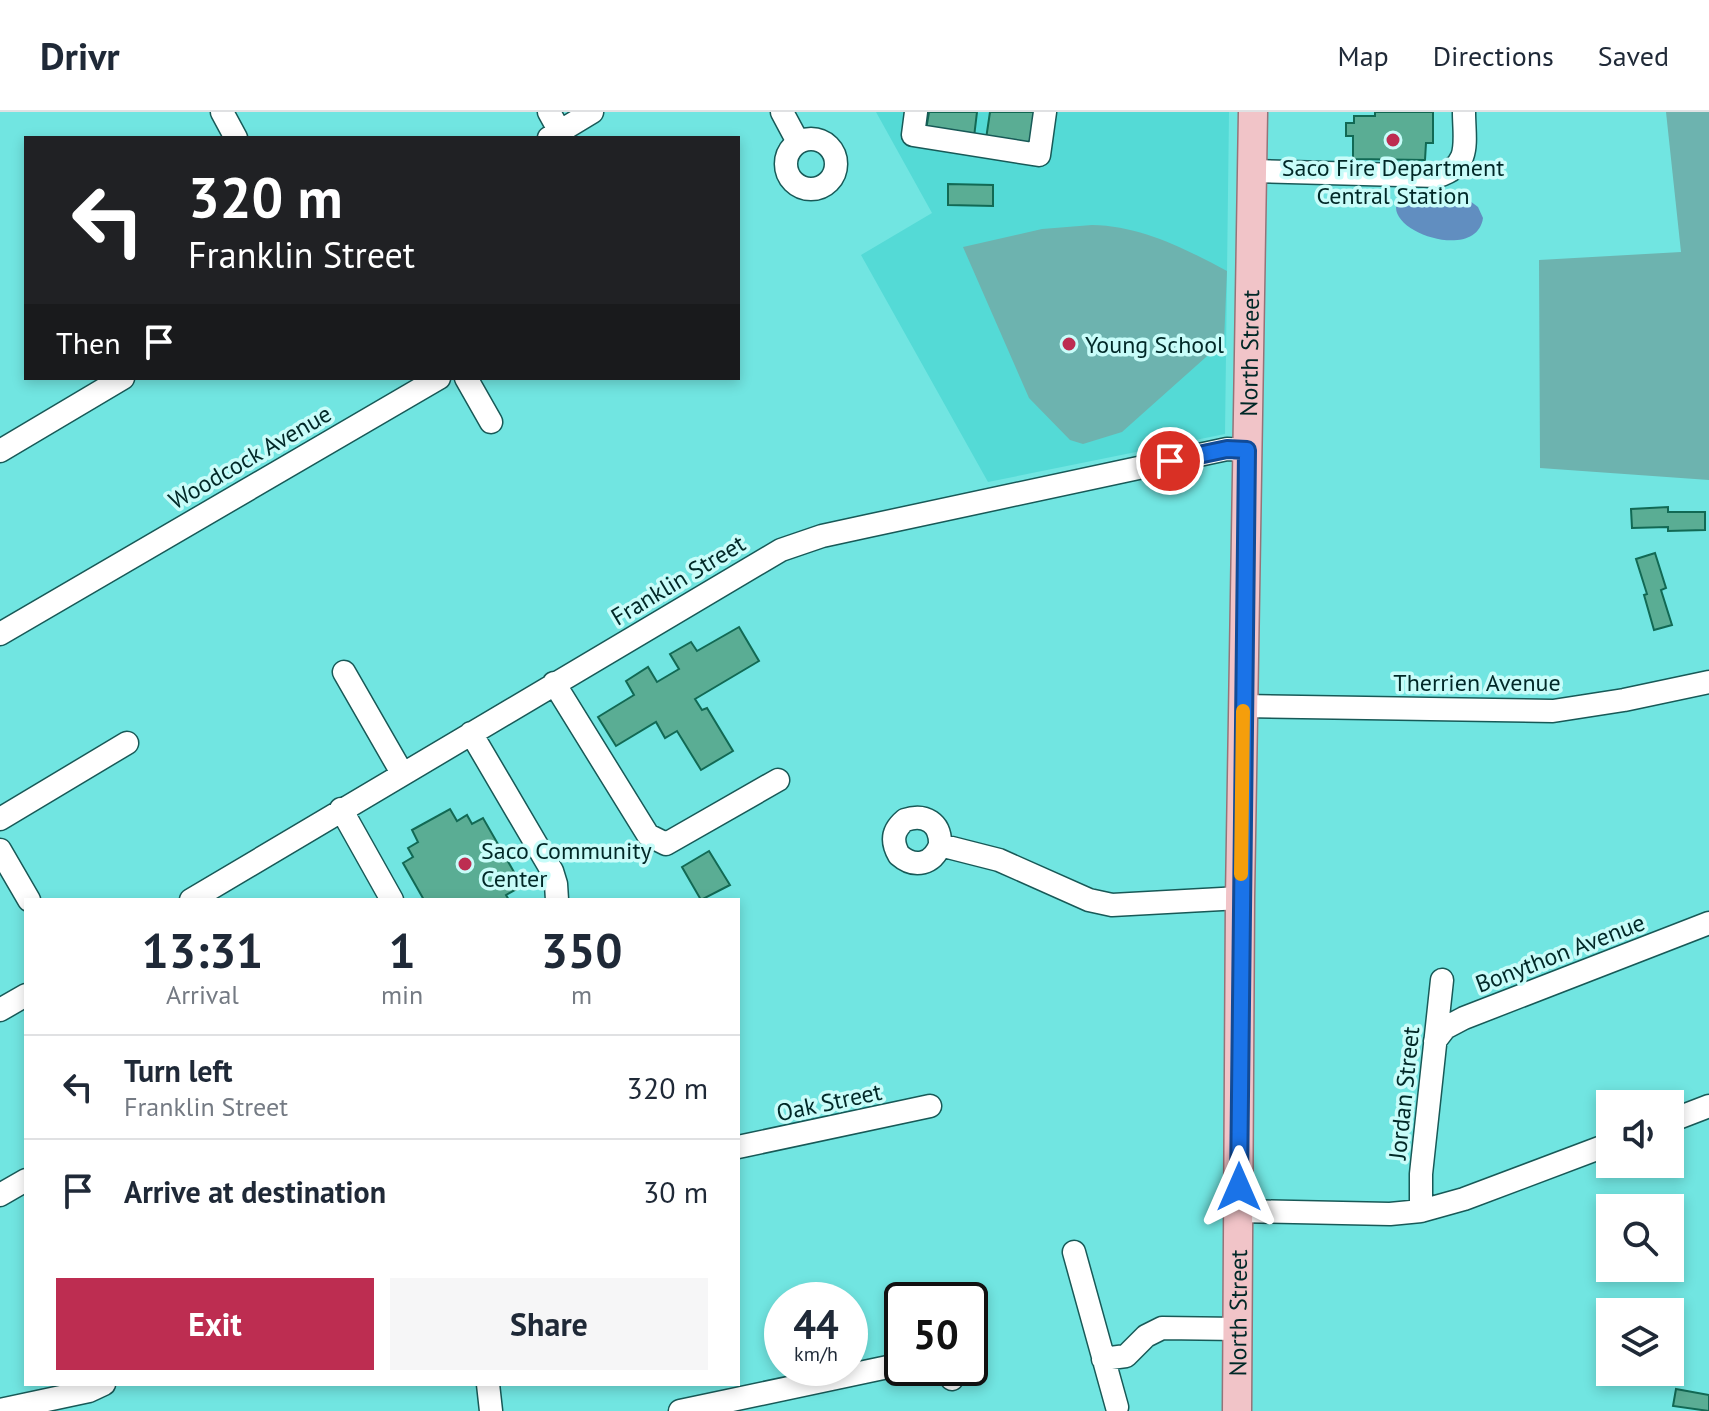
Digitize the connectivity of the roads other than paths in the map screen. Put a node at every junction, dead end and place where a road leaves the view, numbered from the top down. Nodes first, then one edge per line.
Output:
1 (222, 112) edge
2 (592, 112) edge
3 (782, 112) edge
4 (916, 112) edge
5 (1045, 112) edge
6 (1253, 112) edge
7 (1464, 112) edge
8 (553, 127) edge
9 (235, 136) edge
10 (798, 142) dead end
11 (1252, 171) junction
12 (120, 380) edge
13 (436, 380) edge
14 (467, 380) edge
15 (491, 422) dead end
16 (1247, 450) junction
17 (0, 451) edge
18 (0, 634) edge
19 (344, 672) dead end
20 (1709, 682) edge
21 (554, 683) junction
22 (1243, 706) junction
23 (471, 733) junction
24 (127, 743) dead end
25 (402, 773) junction
26 (778, 780) dead end
27 (341, 809) junction
28 (0, 819) edge
29 (940, 845) dead end
30 (0, 850) edge
31 (28, 898) edge
32 (194, 898) edge
33 (391, 898) edge
34 (557, 898) edge
35 (1240, 898) junction
36 (1709, 923) edge
37 (1442, 980) dead end
38 (24, 996) edge
39 (0, 1010) edge
40 (1435, 1041) junction
41 (930, 1106) dead end
42 (1709, 1106) edge
43 (1684, 1116) edge
44 (740, 1147) edge
45 (1596, 1149) edge
46 (24, 1181) edge
47 (0, 1195) edge
48 (1239, 1211) junction
49 (1421, 1211) junction
50 (1074, 1252) dead end
51 (1239, 1329) junction
52 (1103, 1359) junction
53 (884, 1368) edge
54 (100, 1386) edge
55 (488, 1386) edge
56 (1117, 1407) dead end
57 (0, 1410) edge
58 (491, 1411) edge
59 (680, 1411) edge
60 (1237, 1411) edge

1 - 9 street
2 - 8 street
3 - 10 street
4 - 5 street
6 - 11 main road, North Street
7 - 11 street
11 - 16 main road, North Street
12 - 17 street
13 - 18 street, Woodcock Avenue
14 - 15 street
16 - 21 street, Franklin Street
16 - 22 main road, North Street
19 - 25 street
20 - 22 street, Therrien Avenue
21 - 23 street, Franklin Street
21 - 26 street
22 - 35 main road, North Street
23 - 25 street, Franklin Street
23 - 34 street
24 - 28 street
25 - 27 street, Franklin Street
27 - 32 street, Franklin Street
27 - 33 street
29 - 35 street
30 - 31 street
35 - 48 main road, North Street
36 - 40 street, Bonython Avenue
37 - 40 street, Jordan Street
38 - 39 street
40 - 49 street, Jordan Street
41 - 44 street, Oak Street
42 - 43 street
45 - 49 street
46 - 47 street
48 - 49 street
48 - 51 main road, North Street
50 - 52 street
51 - 52 street
51 - 60 main road, North Street
52 - 56 street
53 - 59 street
54 - 57 street
55 - 58 street

